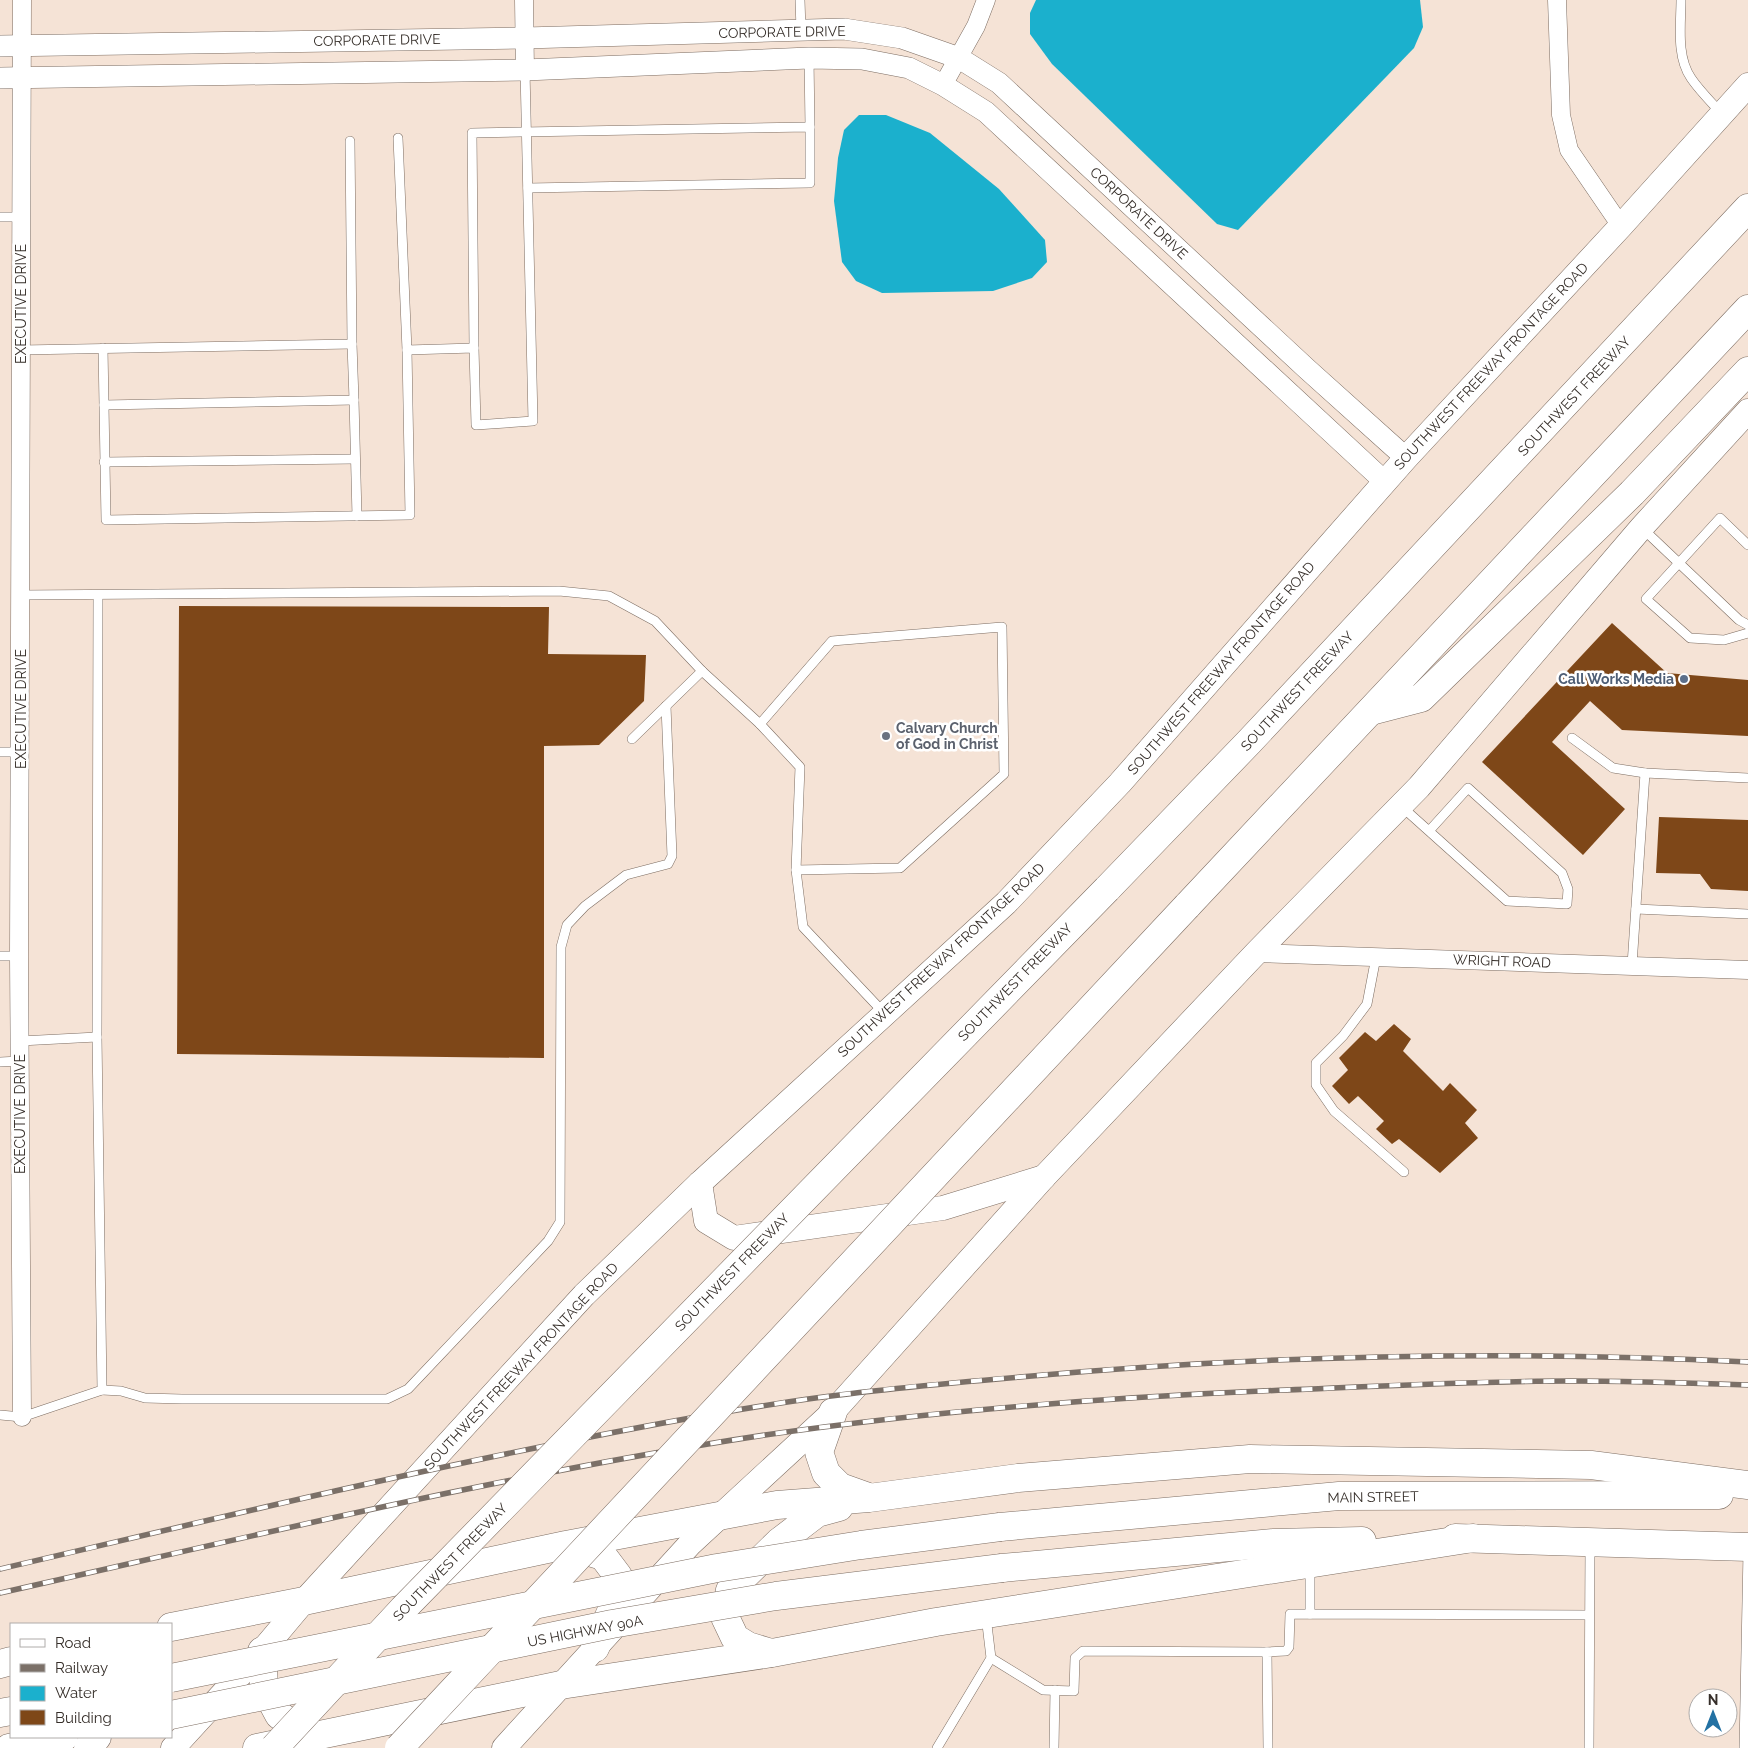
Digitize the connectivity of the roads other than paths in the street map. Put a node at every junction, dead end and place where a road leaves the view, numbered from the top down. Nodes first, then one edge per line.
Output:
1 (22, 0) edge
2 (524, 0) edge
3 (800, 0) edge
4 (986, 0) edge
5 (1557, 0) edge
6 (1680, 0) edge
7 (801, 30) junction
8 (524, 38) junction
9 (23, 45) junction
10 (0, 46) edge
11 (809, 58) junction
12 (959, 58) junction
13 (525, 70) junction
14 (0, 78) edge
15 (22, 78) junction
16 (943, 85) junction
17 (1748, 85) edge
18 (1722, 114) junction
19 (810, 127) junction
20 (526, 132) junction
21 (398, 138) dead end
22 (350, 140) dead end
23 (1748, 186) edge
24 (528, 188) junction
25 (1748, 208) edge
26 (0, 217) edge
27 (21, 217) junction
28 (1621, 226) junction
29 (1748, 309) edge
30 (1644, 320) junction
31 (352, 344) junction
32 (103, 348) junction
33 (474, 348) junction
34 (21, 350) junction
35 (407, 350) junction
36 (1748, 371) edge
37 (354, 400) junction
38 (104, 405) junction
39 (1748, 411) edge
40 (1406, 458) junction
41 (355, 459) junction
42 (104, 462) junction
43 (1385, 482) junction
44 (357, 516) junction
45 (1642, 527) junction
46 (1748, 545) edge
47 (1679, 563) junction
48 (21, 595) junction
49 (98, 595) junction
50 (1748, 626) edge
51 (1748, 633) edge
52 (702, 671) junction
53 (666, 706) junction
54 (1370, 711) junction
55 (760, 724) junction
56 (632, 738) dead end
57 (1572, 738) dead end
58 (0, 752) edge
59 (20, 752) junction
60 (1645, 773) junction
61 (1748, 778) edge
62 (1400, 806) junction
63 (1429, 831) junction
64 (796, 870) junction
65 (1636, 909) junction
66 (1748, 914) edge
67 (1256, 953) junction
68 (0, 956) edge
69 (19, 956) junction
70 (1376, 957) junction
71 (1632, 965) junction
72 (1748, 970) edge
73 (885, 1014) junction
74 (97, 1038) junction
75 (20, 1041) junction
76 (20, 1061) junction
77 (0, 1062) edge
78 (1404, 1172) dead end
79 (1044, 1177) junction
80 (700, 1183) junction
81 (102, 1390) junction
82 (833, 1412) junction
83 (0, 1415) edge
84 (22, 1417) junction
85 (1748, 1485) edge
86 (1748, 1496) edge
87 (869, 1498) junction
88 (720, 1516) junction
89 (1473, 1538) junction
90 (1590, 1542) junction
91 (566, 1545) junction
92 (1748, 1547) edge
93 (1748, 1552) edge
94 (1310, 1564) junction
95 (304, 1601) junction
96 (985, 1614) junction
97 (1310, 1614) junction
98 (1589, 1615) junction
99 (172, 1627) edge
100 (595, 1648) junction
101 (262, 1650) junction
102 (1267, 1652) junction
103 (772, 1653) junction
104 (991, 1658) junction
105 (172, 1678) edge
106 (561, 1685) junction
107 (1055, 1690) junction
108 (172, 1715) edge
109 (311, 1737) junction
110 (59, 1738) edge
111 (96, 1738) edge
112 (9, 1748) edge
113 (88, 1748) edge
114 (173, 1748) edge
115 (257, 1748) edge
116 (274, 1748) edge
117 (399, 1748) edge
118 (504, 1748) edge
119 (936, 1748) edge
120 (1054, 1748) edge
121 (1268, 1748) edge
122 (1589, 1748) edge
123 (1744, 1748) edge

1 - 9 street, EXECUTIVE DRIVE
2 - 8 street
3 - 7 lane
4 - 12 street
5 - 28 street
6 - 18 lane
7 - 8 street, CORPORATE DRIVE
7 - 12 street, CORPORATE DRIVE
8 - 9 street, CORPORATE DRIVE
8 - 13 street
9 - 10 street, CORPORATE DRIVE
9 - 15 street, EXECUTIVE DRIVE
11 - 13 street, CORPORATE DRIVE
11 - 16 street, CORPORATE DRIVE
11 - 19 lane
12 - 16 street
12 - 40 street, CORPORATE DRIVE
13 - 15 street, CORPORATE DRIVE
13 - 20 lane
14 - 15 street, CORPORATE DRIVE
15 - 27 street, EXECUTIVE DRIVE
16 - 43 street, CORPORATE DRIVE
17 - 18 main road, SOUTHWEST FREEWAY FRONTAGE ROAD
18 - 28 main road, SOUTHWEST FREEWAY FRONTAGE ROAD
19 - 20 lane
19 - 24 lane
20 - 24 lane
20 - 33 lane
21 - 35 lane
22 - 31 lane
23 - 30 highway
24 - 33 lane
25 - 30 highway, SOUTHWEST FREEWAY
26 - 27 lane
27 - 34 street, EXECUTIVE DRIVE
28 - 40 main road, SOUTHWEST FREEWAY FRONTAGE ROAD
29 - 54 highway
30 - 116 highway, SOUTHWEST FREEWAY, bridge
31 - 32 lane
31 - 37 lane
32 - 34 lane
32 - 38 lane
33 - 35 lane
34 - 48 street, EXECUTIVE DRIVE
35 - 44 lane
36 - 54 highway
37 - 38 lane
37 - 41 lane
38 - 42 lane
39 - 45 main road
40 - 43 main road, SOUTHWEST FREEWAY FRONTAGE ROAD
41 - 42 lane
41 - 44 lane
42 - 44 lane
43 - 73 main road, SOUTHWEST FREEWAY FRONTAGE ROAD
45 - 47 lane
45 - 62 main road
46 - 47 lane
47 - 50 lane
47 - 51 lane
48 - 49 lane
48 - 59 street, EXECUTIVE DRIVE
49 - 52 lane
49 - 74 lane
52 - 53 lane
52 - 55 lane
53 - 56 lane
53 - 81 lane
54 - 117 highway, bridge
55 - 64 lane
55 - 64 lane
57 - 60 lane
58 - 59 lane
59 - 69 street, EXECUTIVE DRIVE
60 - 61 lane
60 - 65 lane
62 - 63 lane
62 - 67 main road
63 - 63 lane
64 - 73 lane
65 - 66 lane
65 - 71 lane
67 - 70 street, WRIGHT ROAD
67 - 79 main road
68 - 69 lane
69 - 75 street, EXECUTIVE DRIVE
70 - 71 street, WRIGHT ROAD
70 - 78 lane
71 - 72 street, WRIGHT ROAD
73 - 80 main road, SOUTHWEST FREEWAY FRONTAGE ROAD
74 - 75 lane
74 - 81 lane
75 - 76 street, EXECUTIVE DRIVE
76 - 77 lane
76 - 84 street, EXECUTIVE DRIVE
79 - 80 main road
79 - 82 main road
80 - 95 main road, SOUTHWEST FREEWAY FRONTAGE ROAD
81 - 84 lane
82 - 87 highway
82 - 88 main road
83 - 84 lane
85 - 87 highway
86 - 105 highway, MAIN STREET, bridge
87 - 88 highway
87 - 103 highway
88 - 91 highway
88 - 100 main road
89 - 90 highway
89 - 94 highway
89 - 108 highway, US HIGHWAY 90A, bridge
90 - 92 highway
90 - 98 lane
91 - 95 highway
91 - 100 highway
93 - 123 lane
94 - 96 highway
94 - 97 lane
95 - 99 highway
95 - 101 main road, SOUTHWEST FREEWAY FRONTAGE ROAD
96 - 103 highway
96 - 104 lane
97 - 98 lane
97 - 102 lane
98 - 122 lane
100 - 106 main road
101 - 109 highway
101 - 114 main road, SOUTHWEST FREEWAY FRONTAGE ROAD
102 - 107 lane
102 - 121 lane
103 - 106 highway
104 - 107 lane
104 - 119 lane
106 - 109 highway
106 - 118 main road
107 - 120 lane
109 - 115 highway
110 - 112 highway
111 - 113 highway

